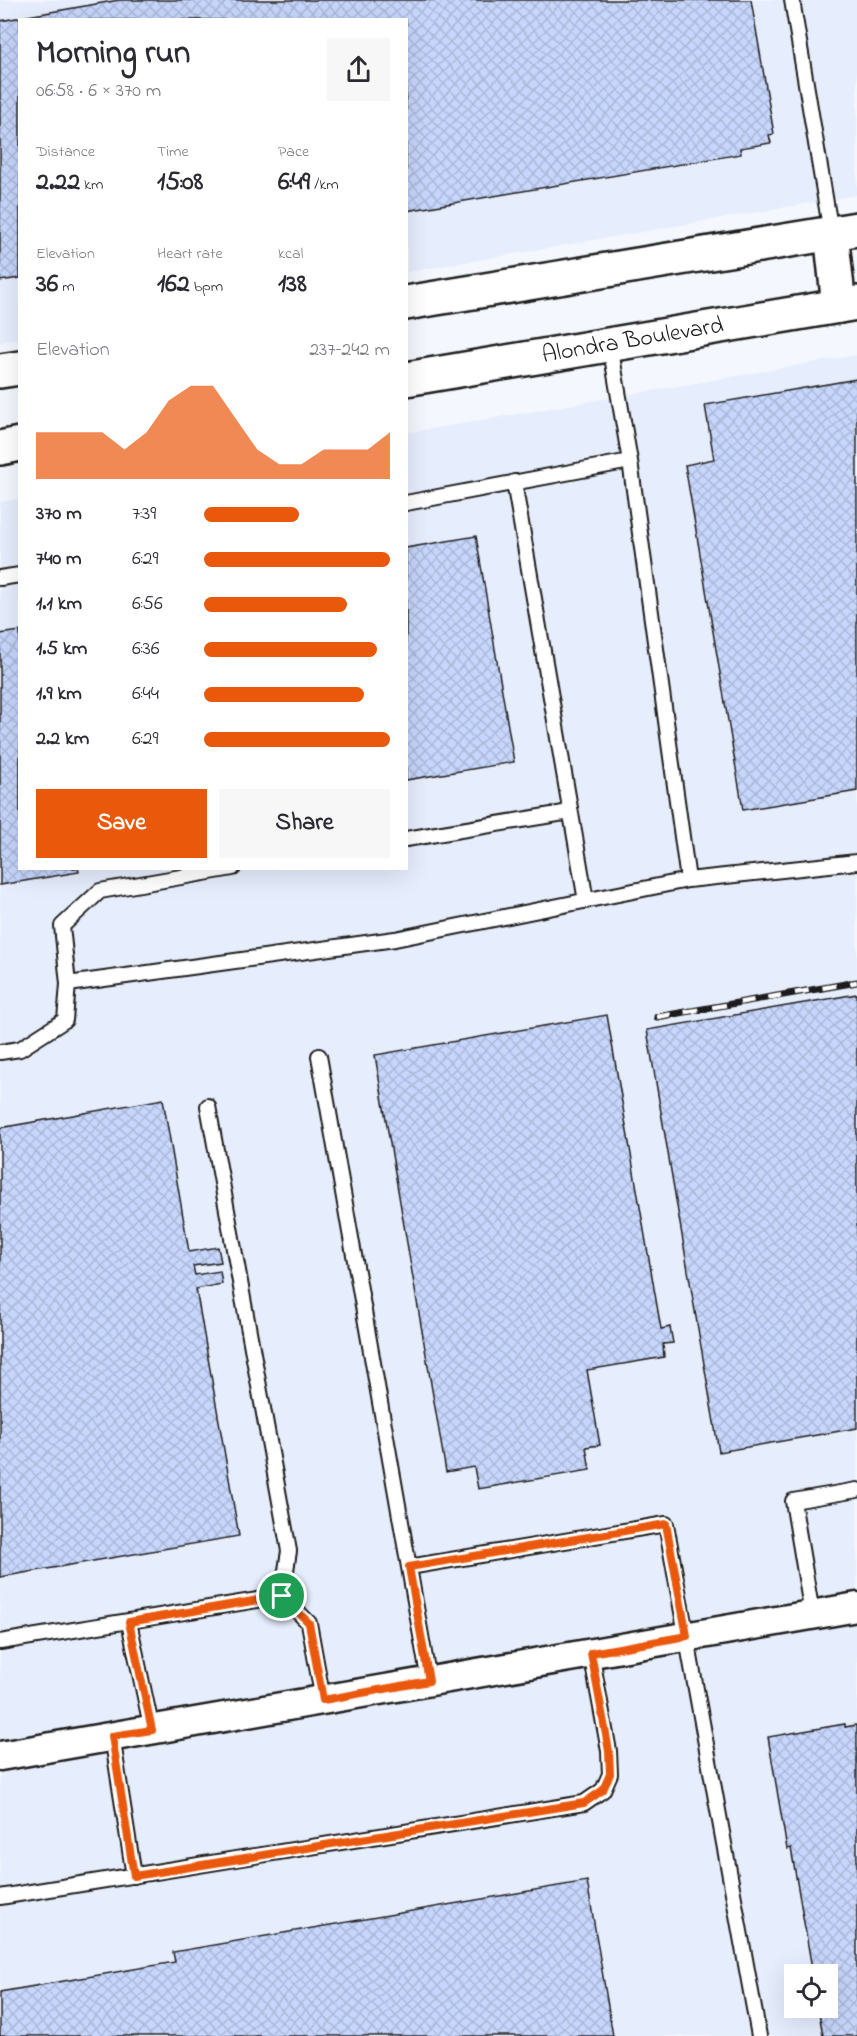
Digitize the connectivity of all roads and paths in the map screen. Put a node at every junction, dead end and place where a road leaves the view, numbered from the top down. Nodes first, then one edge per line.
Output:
1 (792, 0) edge
2 (844, 231) edge
3 (408, 303) edge
4 (848, 304) edge
5 (610, 345) junction
6 (18, 368) edge
7 (0, 371) edge
8 (408, 379) edge
9 (18, 444) edge
10 (0, 448) edge
11 (630, 461) junction
12 (514, 482) junction
13 (408, 503) edge
14 (18, 575) edge
15 (0, 578) edge
16 (570, 812) junction
17 (408, 839) edge
18 (857, 862) edge
19 (221, 870) edge
20 (688, 880) junction
21 (586, 901) junction
22 (68, 984) junction
23 (0, 1052) edge
24 (319, 1056) dead end
25 (208, 1106) dead end
26 (857, 1490) edge
27 (409, 1567) junction
28 (282, 1596) junction
29 (857, 1606) edge
30 (812, 1614) junction
31 (129, 1622) junction
32 (687, 1636) junction
33 (0, 1642) edge
34 (591, 1653) junction
35 (429, 1681) junction
36 (323, 1700) junction
37 (152, 1730) junction
38 (112, 1736) junction
39 (0, 1756) edge
40 (134, 1876) junction
41 (0, 1897) edge
42 (759, 2036) edge

1 - 2 lane
2 - 3 main road
2 - 4 main road
4 - 5 main road, Alondra Boulevard
5 - 8 main road, Alondra Boulevard
5 - 11 lane
6 - 7 main road
9 - 10 main road
11 - 12 lane
11 - 20 lane
12 - 13 lane
12 - 16 lane
14 - 15 lane
16 - 17 lane
16 - 21 lane
18 - 20 lane
19 - 22 lane
20 - 21 lane
21 - 22 lane
22 - 23 lane
24 - 27 lane
25 - 28 lane
26 - 30 lane
27 - 32 lane
27 - 35 lane
28 - 31 lane
28 - 36 lane
29 - 30 street
30 - 32 street
31 - 33 lane
31 - 37 lane
32 - 34 street
32 - 42 lane
34 - 35 street
34 - 40 lane
35 - 36 street
36 - 37 street
37 - 38 street
38 - 39 street
38 - 40 lane
40 - 41 lane

